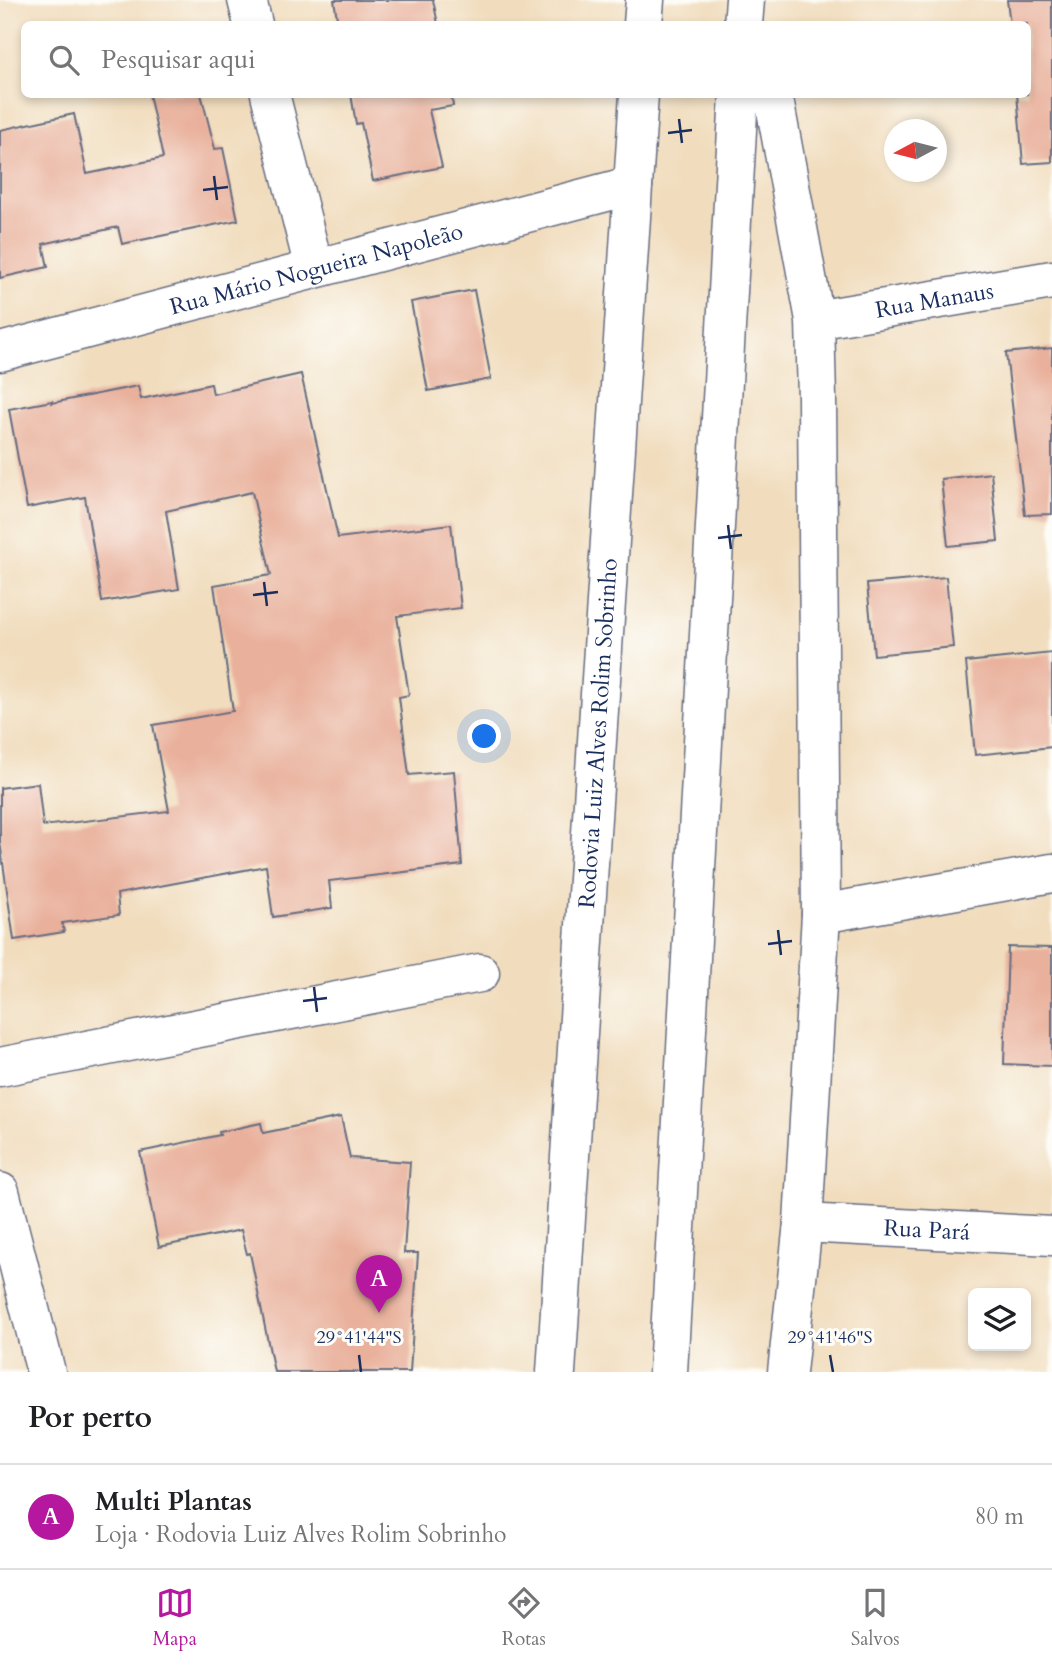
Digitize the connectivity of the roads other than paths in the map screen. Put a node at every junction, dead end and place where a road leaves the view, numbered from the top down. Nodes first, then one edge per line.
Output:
1 (247, 0) edge
2 (645, 0) edge
3 (745, 0) edge
4 (755, 0) edge
5 (252, 21) edge
6 (643, 21) edge
7 (743, 21) edge
8 (759, 21) edge
9 (271, 98) edge
10 (639, 98) edge
11 (739, 98) edge
12 (774, 98) edge
13 (633, 185) junction
14 (314, 268) junction
15 (1052, 279) edge
16 (815, 320) junction
17 (0, 352) edge
18 (1052, 873) edge
19 (821, 914) junction
20 (480, 973) dead end
21 (0, 1067) edge
22 (0, 1192) edge
23 (803, 1223) junction
24 (1052, 1236) edge
25 (46, 1372) edge
26 (556, 1372) edge
27 (667, 1372) edge
28 (787, 1372) edge

1 - 5 main road
2 - 6 main road
3 - 7 main road
4 - 8 main road
9 - 14 main road
10 - 13 main road, Rodovia Luiz Alves Rolim Sobrinho
11 - 27 main road
12 - 16 main road
13 - 14 main road, Rua Mário Nogueira Napoleão
13 - 26 main road, Rodovia Luiz Alves Rolim Sobrinho
14 - 17 main road, Rua Mário Nogueira Napoleão
15 - 16 main road, Rua Manaus
16 - 19 main road
18 - 19 main road
19 - 23 main road
20 - 21 main road
22 - 25 main road
23 - 24 main road, Rua Pará
23 - 28 main road

